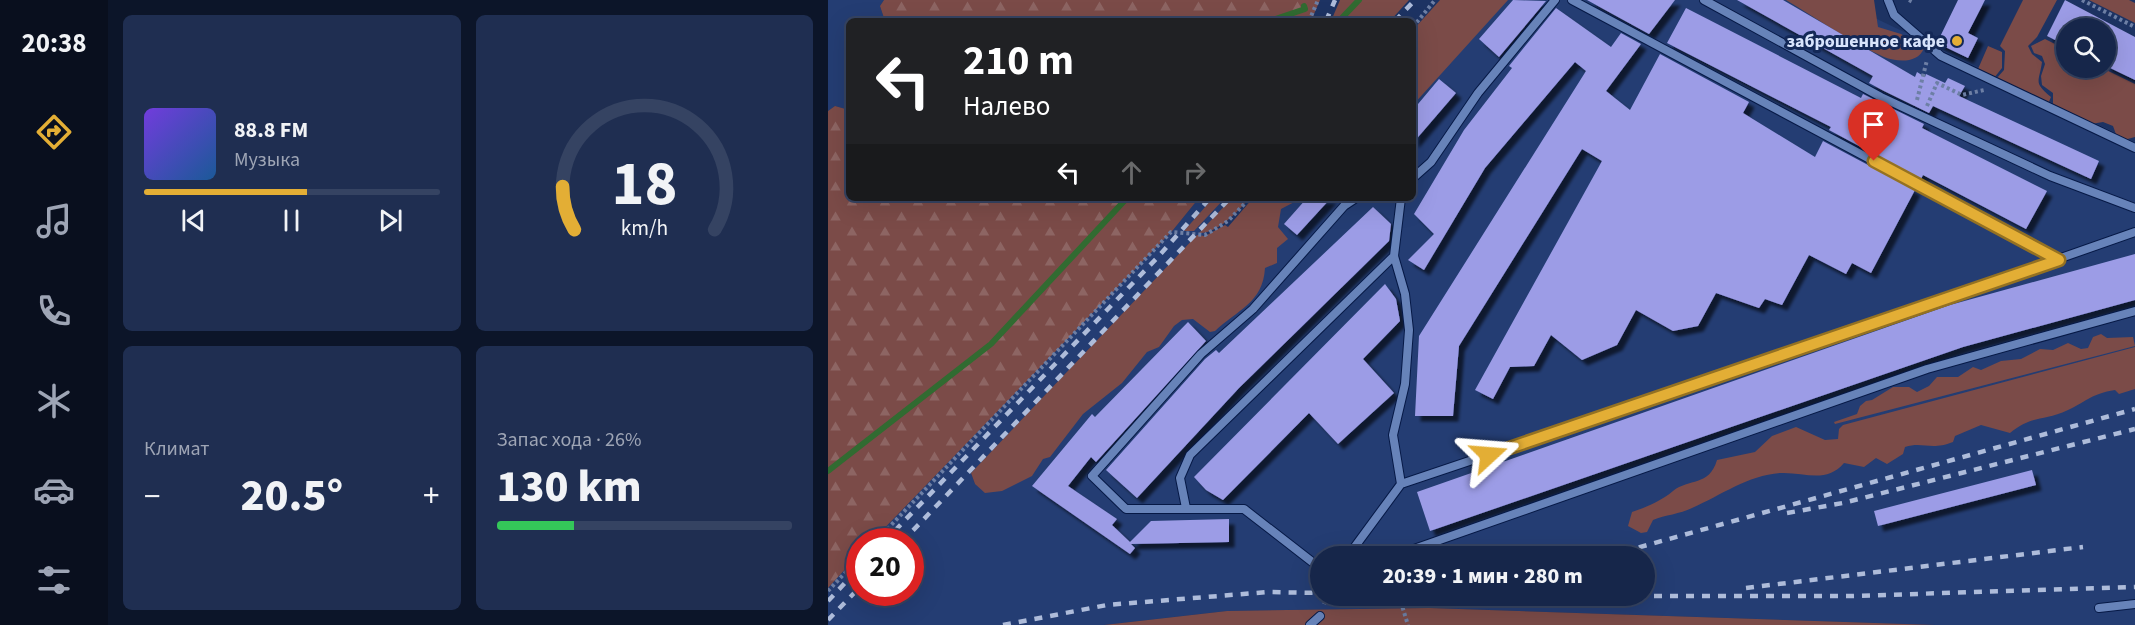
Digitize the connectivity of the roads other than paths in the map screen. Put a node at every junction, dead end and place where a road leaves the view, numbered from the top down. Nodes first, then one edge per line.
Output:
1 (1555, 0) edge
2 (1572, 0) edge
3 (1704, 0) edge
4 (1888, 0) edge
5 (2135, 148) edge
6 (1416, 175) edge
7 (1352, 201) edge
8 (1401, 201) edge
9 (2135, 208) edge
10 (2135, 232) edge
11 (1394, 256) junction
12 (2059, 260) junction
13 (2135, 311) edge
14 (1401, 484) junction
15 (1186, 508) junction
16 (1355, 546) edge
17 (1423, 546) edge
18 (1310, 560) edge
19 (2135, 604) edge
20 (2099, 608) dead end
21 (1320, 616) dead end
22 (1310, 625) edge

1 - 6 lane
2 - 12 lane
3 - 9 lane
4 - 5 lane
7 - 15 lane
8 - 11 lane
10 - 12 lane
11 - 14 lane
11 - 15 lane
12 - 14 lane
13 - 17 lane
14 - 16 lane
15 - 18 lane
19 - 20 lane
21 - 22 lane

